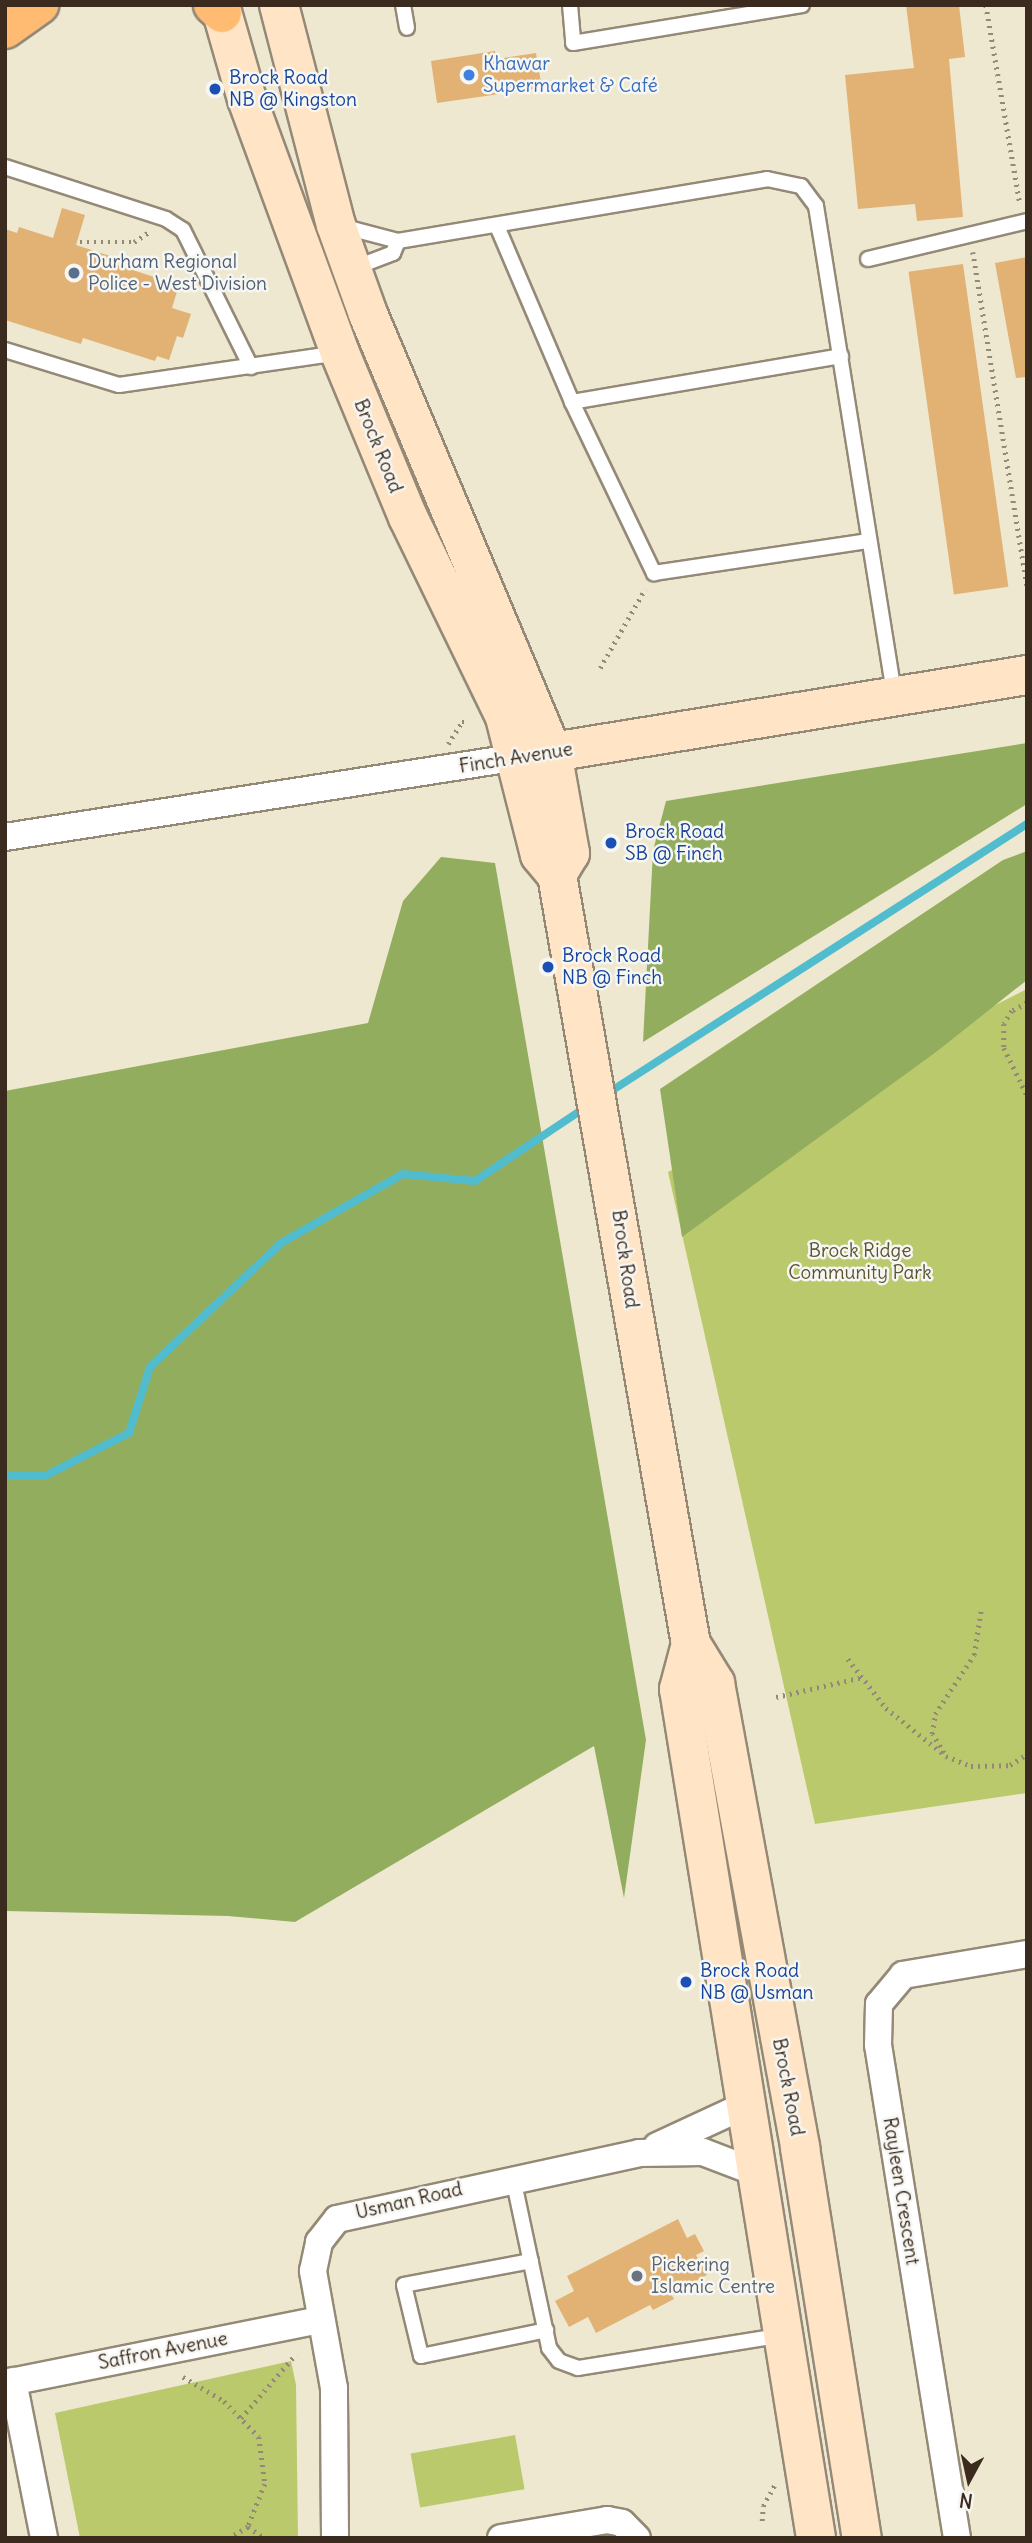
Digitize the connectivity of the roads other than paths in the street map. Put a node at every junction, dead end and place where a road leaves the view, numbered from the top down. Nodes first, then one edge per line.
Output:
1 (39, 5) edge
2 (279, 5) edge
3 (403, 5) edge
4 (570, 5) edge
5 (802, 5) edge
6 (218, 8) edge
7 (744, 10) edge
8 (407, 28) dead end
9 (5, 29) edge
10 (5, 167) edge
11 (1025, 221) edge
12 (336, 225) junction
13 (497, 226) junction
14 (398, 240) junction
15 (868, 258) dead end
16 (353, 268) junction
17 (5, 350) edge
18 (340, 353) junction
19 (841, 356) junction
20 (251, 367) junction
21 (572, 402) junction
22 (869, 541) junction
23 (1027, 675) edge
24 (895, 696) junction
25 (535, 755) junction
26 (5, 837) edge
27 (691, 1644) junction
28 (1027, 1954) edge
29 (748, 2104) junction
30 (800, 2148) junction
31 (639, 2153) junction
32 (758, 2174) junction
33 (513, 2178) junction
34 (531, 2261) junction
35 (321, 2320) junction
36 (545, 2330) junction
37 (784, 2335) junction
38 (9, 2382) edge
39 (636, 2535) edge
40 (44, 2538) edge
41 (335, 2538) edge
42 (500, 2538) edge
43 (816, 2538) edge
44 (863, 2538) edge
45 (957, 2538) edge

1 - 9 main road
2 - 12 main road, Brock Road
3 - 8 lane
4 - 7 lane
5 - 7 lane
6 - 18 main road, Brock Road
10 - 20 lane
11 - 15 lane
12 - 14 lane
12 - 16 main road, Brock Road
13 - 14 lane
13 - 19 lane
13 - 21 lane
14 - 16 lane
16 - 25 main road, Brock Road
17 - 20 lane
18 - 20 lane
18 - 25 main road, Brock Road
19 - 21 lane
19 - 22 lane
21 - 22 lane
22 - 24 lane
23 - 24 main road, Finch Avenue
24 - 25 main road, Finch Avenue
25 - 26 street, Finch Avenue
25 - 27 main road, Brock Road
27 - 29 main road, Brock Road
27 - 30 main road, Brock Road
28 - 45 street, Rayleen Crescent
29 - 30 main road
29 - 31 street, Usman Road
29 - 32 main road, Brock Road
30 - 44 main road, Brock Road
31 - 32 street, Usman Road
31 - 33 street, Usman Road
32 - 37 main road, Brock Road
33 - 34 lane
33 - 35 street, Usman Road
34 - 36 lane
34 - 36 lane
35 - 38 street, Saffron Avenue
35 - 41 street, Usman Road
36 - 37 lane
37 - 43 main road, Brock Road
38 - 40 street
39 - 42 street

